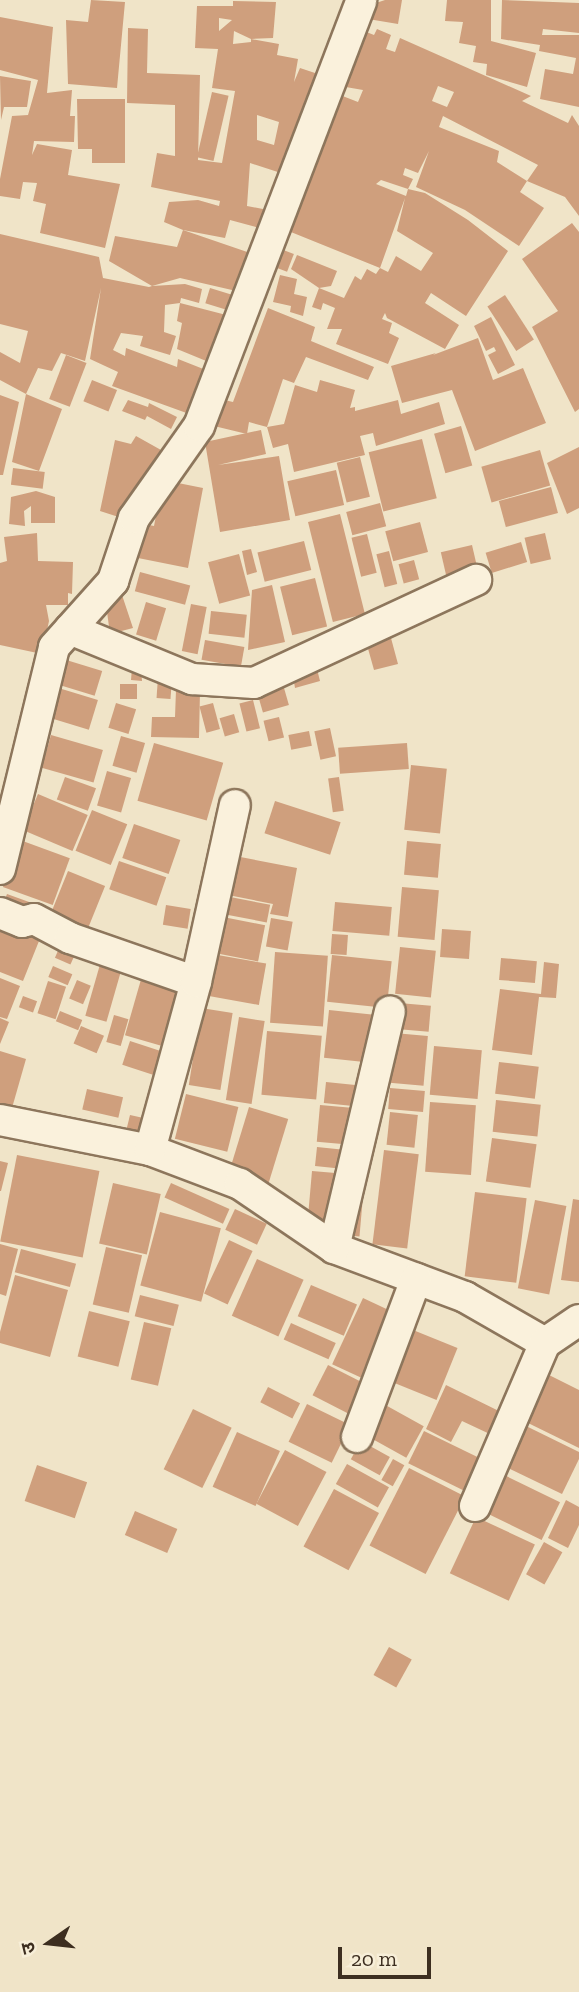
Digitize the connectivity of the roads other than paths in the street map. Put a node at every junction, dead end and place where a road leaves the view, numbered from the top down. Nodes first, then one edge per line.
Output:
1 (353, 0) edge
2 (476, 580) dead end
3 (70, 629) junction
4 (235, 805) dead end
5 (0, 869) edge
6 (0, 914) edge
7 (196, 982) junction
8 (390, 1012) dead end
9 (0, 1120) edge
10 (150, 1150) junction
11 (334, 1248) junction
12 (416, 1279) junction
13 (579, 1320) edge
14 (545, 1343) junction
15 (357, 1437) dead end
16 (475, 1506) dead end

1 - 3 street
2 - 3 street
3 - 5 street
4 - 7 street
6 - 7 street
7 - 10 street
8 - 11 street
9 - 10 street
10 - 11 street
11 - 12 street
12 - 14 street
12 - 15 street
13 - 14 street
14 - 16 street

